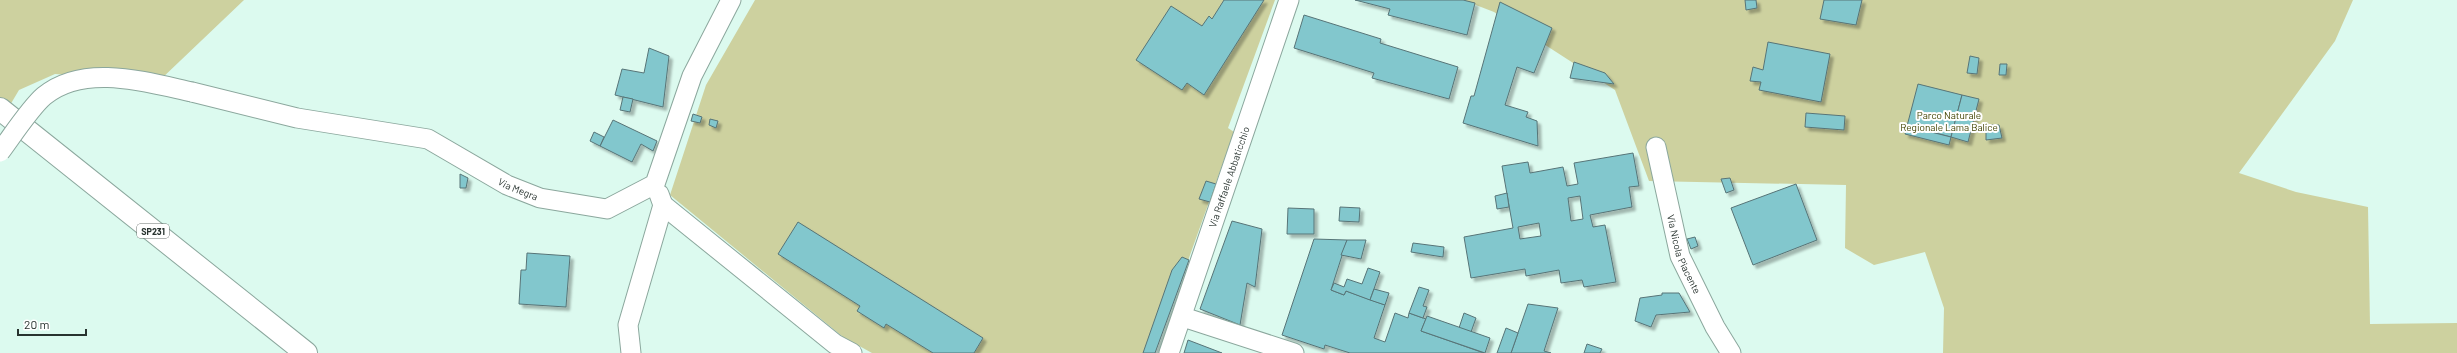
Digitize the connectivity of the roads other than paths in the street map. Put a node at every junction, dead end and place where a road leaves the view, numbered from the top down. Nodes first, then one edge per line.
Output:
1 (731, 0) edge
2 (1289, 0) edge
3 (0, 109) edge
4 (1656, 147) dead end
5 (0, 152) edge
6 (655, 184) junction
7 (663, 205) junction
8 (1183, 317) junction
9 (1252, 346) edge
10 (306, 353) edge
11 (631, 353) edge
12 (852, 353) edge
13 (1169, 353) edge
14 (1294, 353) edge
15 (1731, 353) edge

1 - 6 street
2 - 8 street, Via Raffaele Abbaticchio
3 - 10 main road, SP231
4 - 15 street, Via Nicola Piacente
5 - 6 street, Via Megra, bridge
6 - 7 street
7 - 11 street
7 - 12 street
8 - 9 street
8 - 13 street, Via Raffaele Abbaticchio
9 - 14 street

